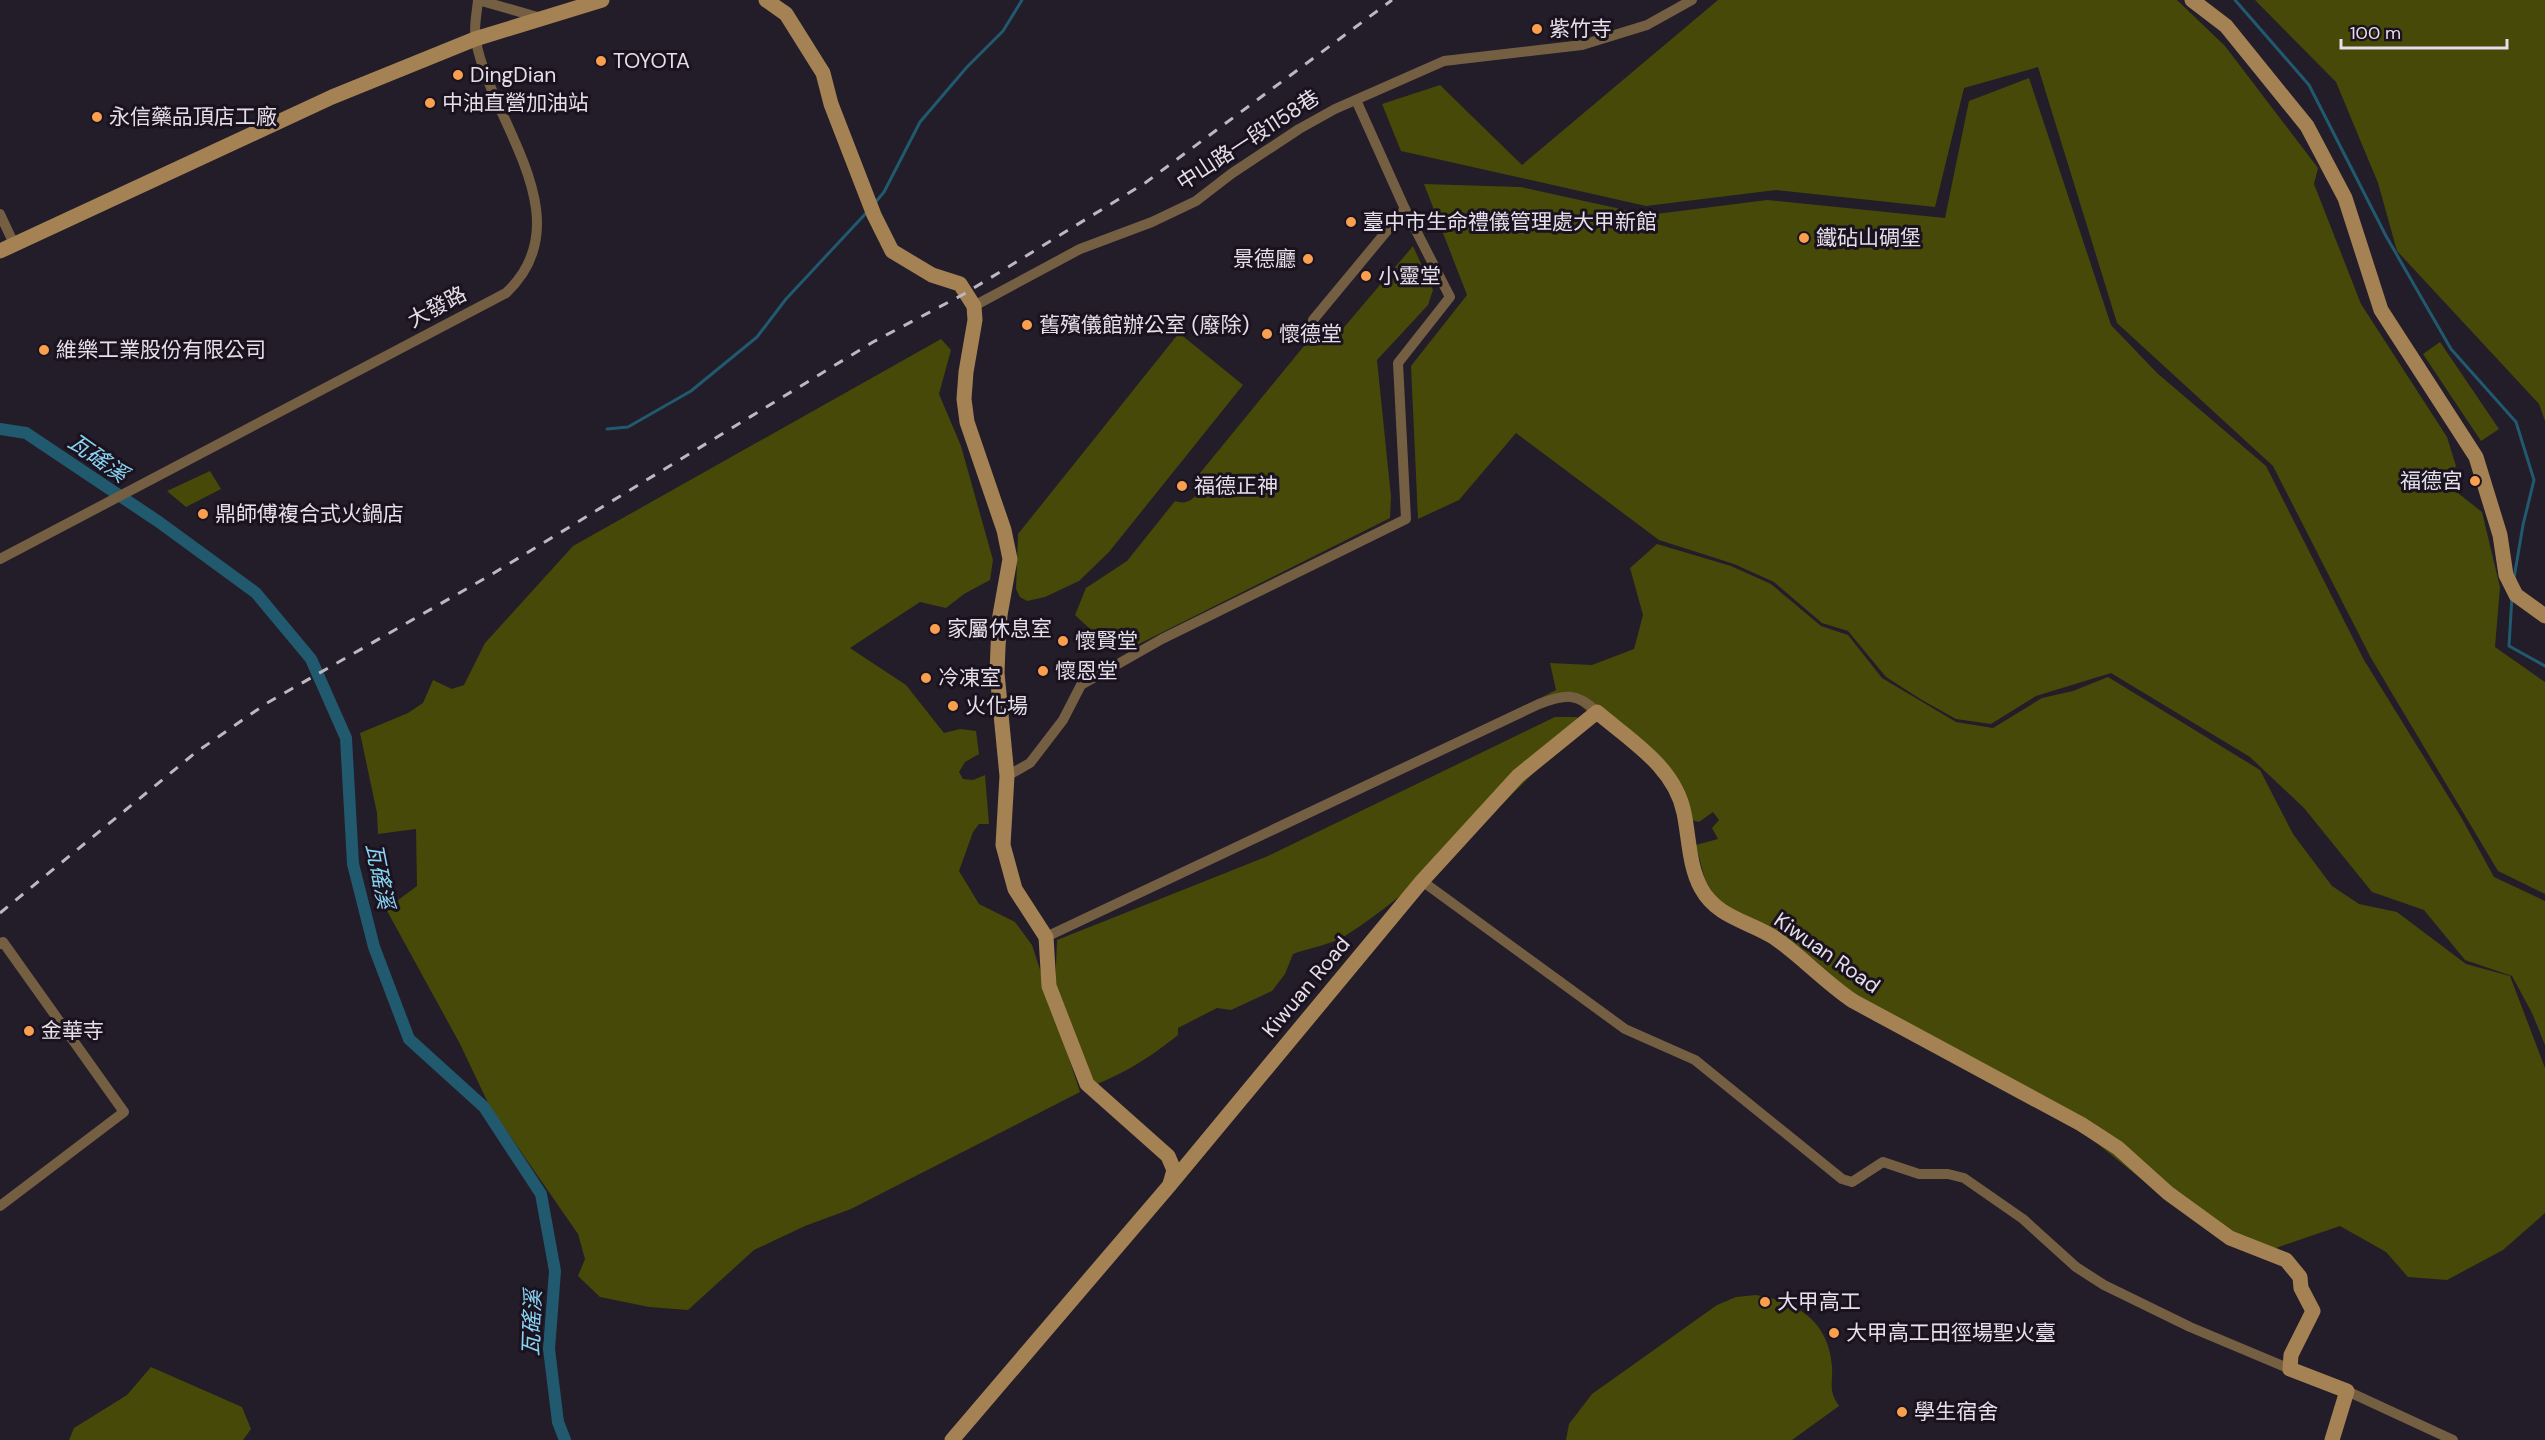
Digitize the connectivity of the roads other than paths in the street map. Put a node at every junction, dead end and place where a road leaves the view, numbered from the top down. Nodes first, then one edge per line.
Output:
1 (478, 0) edge
2 (602, 0) edge
3 (766, 0) edge
4 (1692, 0) edge
5 (2192, 0) edge
6 (544, 19) junction
7 (475, 39) junction
8 (1356, 100) junction
9 (1405, 209) junction
10 (0, 214) edge
11 (14, 244) junction
12 (0, 251) edge
13 (974, 306) junction
14 (1313, 320) dead end
15 (0, 559) edge
16 (2545, 616) edge
17 (1597, 712) junction
18 (1007, 776) junction
19 (1422, 881) junction
20 (1047, 938) junction
21 (1, 943) edge
22 (1169, 1186) junction
23 (0, 1206) edge
24 (2290, 1369) junction
25 (2347, 1391) junction
26 (952, 1440) edge
27 (2332, 1440) edge
28 (2453, 1440) edge

1 - 6 street
1 - 7 street
2 - 6 street
3 - 13 street
4 - 8 street, 中山路一段1158巷
5 - 16 street
6 - 7 street
7 - 11 street
7 - 15 street, 大發路
8 - 9 street
8 - 13 street, 中山路一段1158巷
9 - 14 street
9 - 18 street
10 - 11 street
11 - 12 street
13 - 18 street
17 - 19 street, Kiwuan Road
17 - 20 street
17 - 24 street, Kiwuan Road
18 - 20 street
19 - 22 street, Kiwuan Road
19 - 24 street
20 - 22 street
21 - 23 street
22 - 26 street, Kiwuan Road
24 - 25 street
25 - 27 street
25 - 28 street

